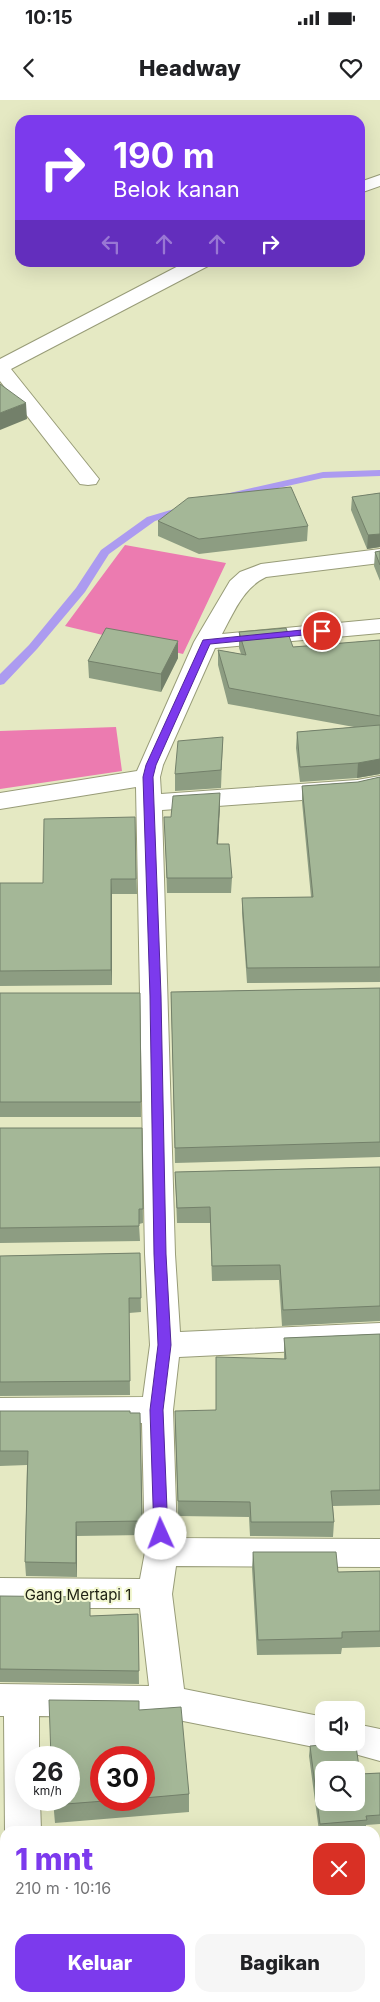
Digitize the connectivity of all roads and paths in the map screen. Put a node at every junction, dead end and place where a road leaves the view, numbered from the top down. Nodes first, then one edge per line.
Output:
1 (380, 180) edge
2 (365, 186) edge
3 (191, 267) edge
4 (0, 367) edge
5 (88, 479) dead end
6 (380, 556) edge
7 (380, 626) edge
8 (206, 642) junction
9 (380, 784) edge
10 (148, 790) junction
11 (0, 801) edge
12 (165, 995) junction
13 (126, 996) edge
14 (158, 1176) junction
15 (187, 1176) edge
16 (160, 1254) junction
17 (130, 1255) edge
18 (380, 1335) edge
19 (165, 1345) junction
20 (157, 1410) junction
21 (0, 1411) edge
22 (161, 1552) junction
23 (380, 1553) edge
24 (0, 1593) edge
25 (155, 1594) junction
26 (10, 1700) edge
27 (168, 1702) junction
28 (315, 1731) edge
29 (365, 1742) edge
30 (380, 1745) edge
31 (22, 1826) edge

1 - 2 street
3 - 4 street
4 - 5 street
6 - 8 street
7 - 8 street
8 - 10 street
9 - 10 street
10 - 11 street
10 - 12 street
12 - 13 street
12 - 14 street
14 - 15 street
14 - 16 street
16 - 17 street
16 - 19 street
18 - 19 street
19 - 20 street
20 - 21 street
20 - 22 street
22 - 23 street
22 - 25 street
24 - 25 street, Gang Mertapi 1
25 - 27 street
26 - 27 street
26 - 31 street
27 - 28 street
29 - 30 street

